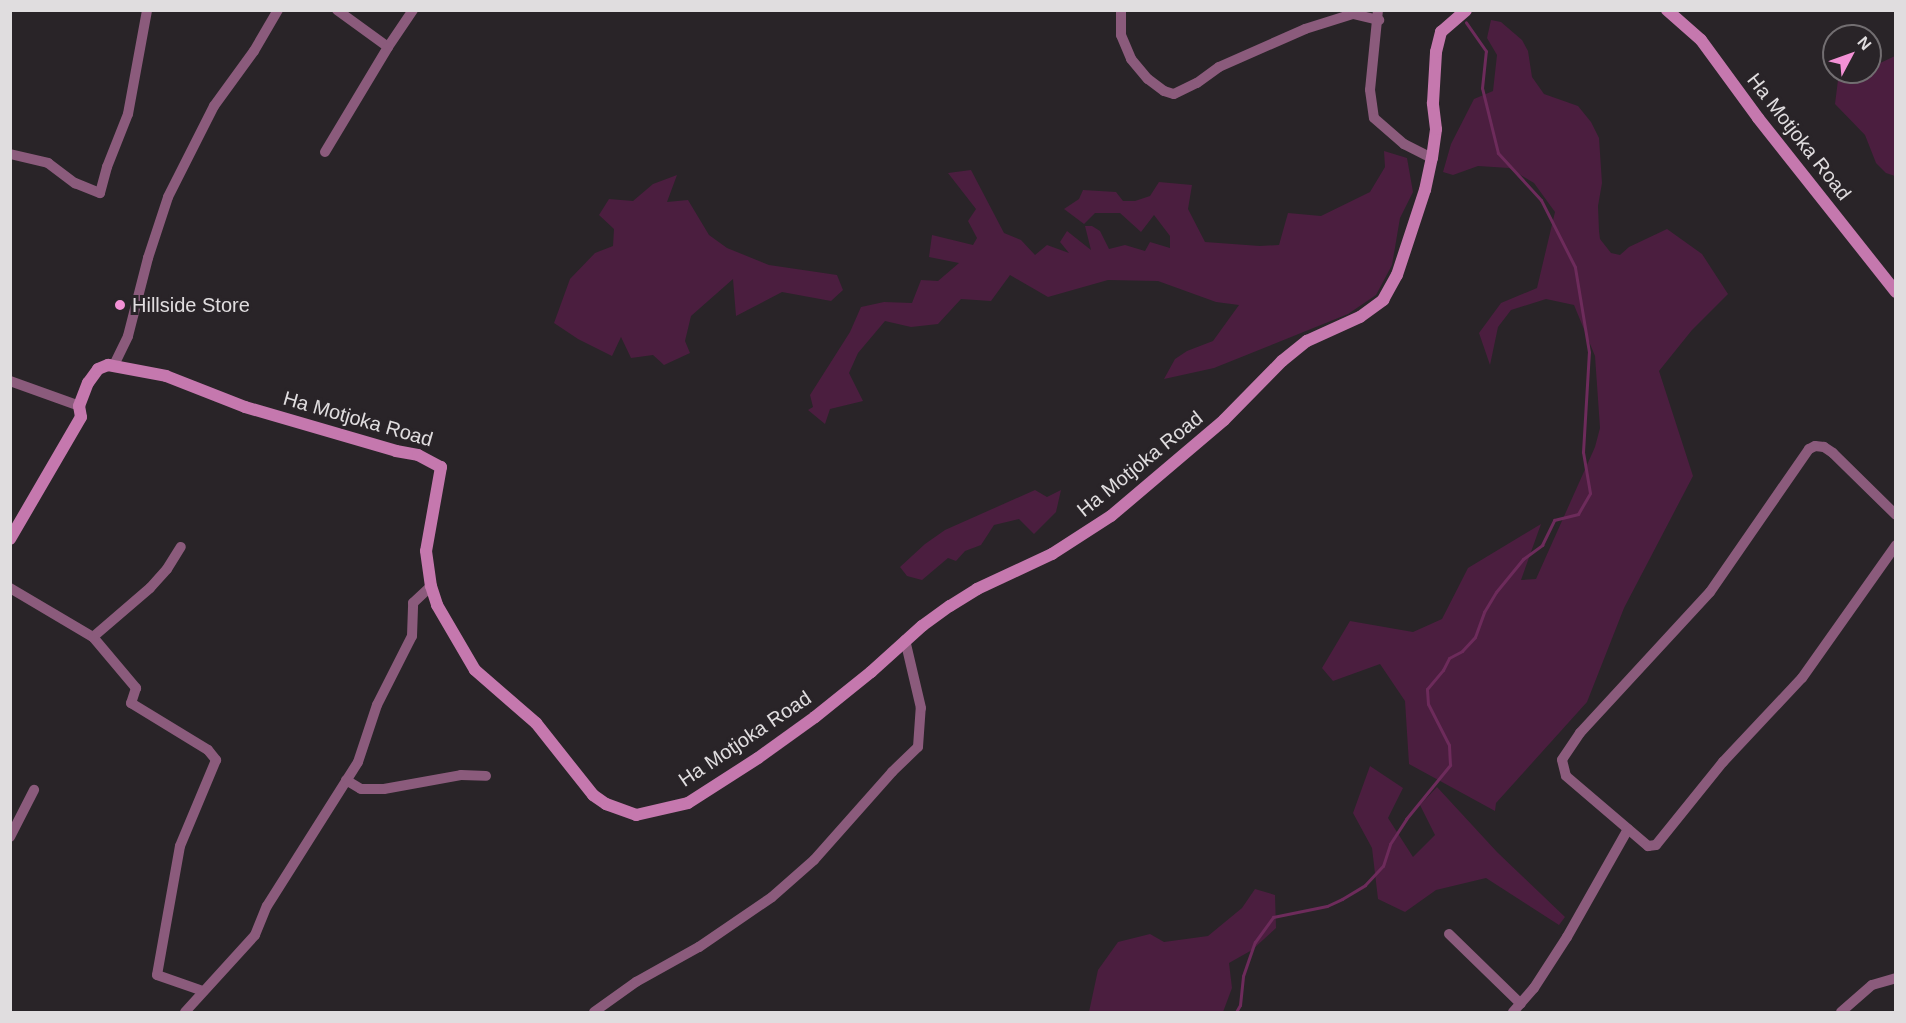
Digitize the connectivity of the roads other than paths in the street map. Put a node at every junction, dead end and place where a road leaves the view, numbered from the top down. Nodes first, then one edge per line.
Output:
1 (147, 10) edge
2 (278, 10) edge
3 (337, 10) edge
4 (413, 10) edge
5 (1121, 10) edge
6 (1466, 10) edge
7 (1667, 10) edge
8 (1379, 15) edge
9 (388, 47) junction
10 (325, 152) dead end
11 (10, 154) edge
12 (1432, 158) junction
13 (1896, 292) edge
14 (114, 365) junction
15 (10, 381) edge
16 (80, 406) junction
17 (1896, 515) edge
18 (10, 539) edge
19 (1896, 545) edge
20 (181, 547) dead end
21 (431, 586) junction
22 (10, 588) edge
23 (93, 637) junction
24 (905, 640) junction
25 (486, 776) dead end
26 (346, 780) junction
27 (34, 790) dead end
28 (1628, 829) junction
29 (10, 837) edge
30 (1449, 934) dead end
31 (1896, 978) edge
32 (203, 991) junction
33 (1517, 1008) edge
34 (185, 1012) edge
35 (594, 1012) edge
36 (1841, 1012) edge

1 - 11 street
2 - 14 street
3 - 9 street
4 - 9 street
5 - 8 street
6 - 12 street, Ha Motjoka Road
7 - 13 street, Ha Motjoka Road
8 - 12 street
9 - 10 street
12 - 24 street, Ha Motjoka Road
14 - 16 street
14 - 21 street, Ha Motjoka Road
15 - 16 street
16 - 18 street
17 - 28 street
19 - 28 street
20 - 23 street
21 - 24 street, Ha Motjoka Road
21 - 26 street
22 - 23 street
23 - 32 street
24 - 35 street
25 - 26 street
26 - 32 street
27 - 29 street
28 - 33 street
30 - 33 street
31 - 36 street
32 - 34 street

